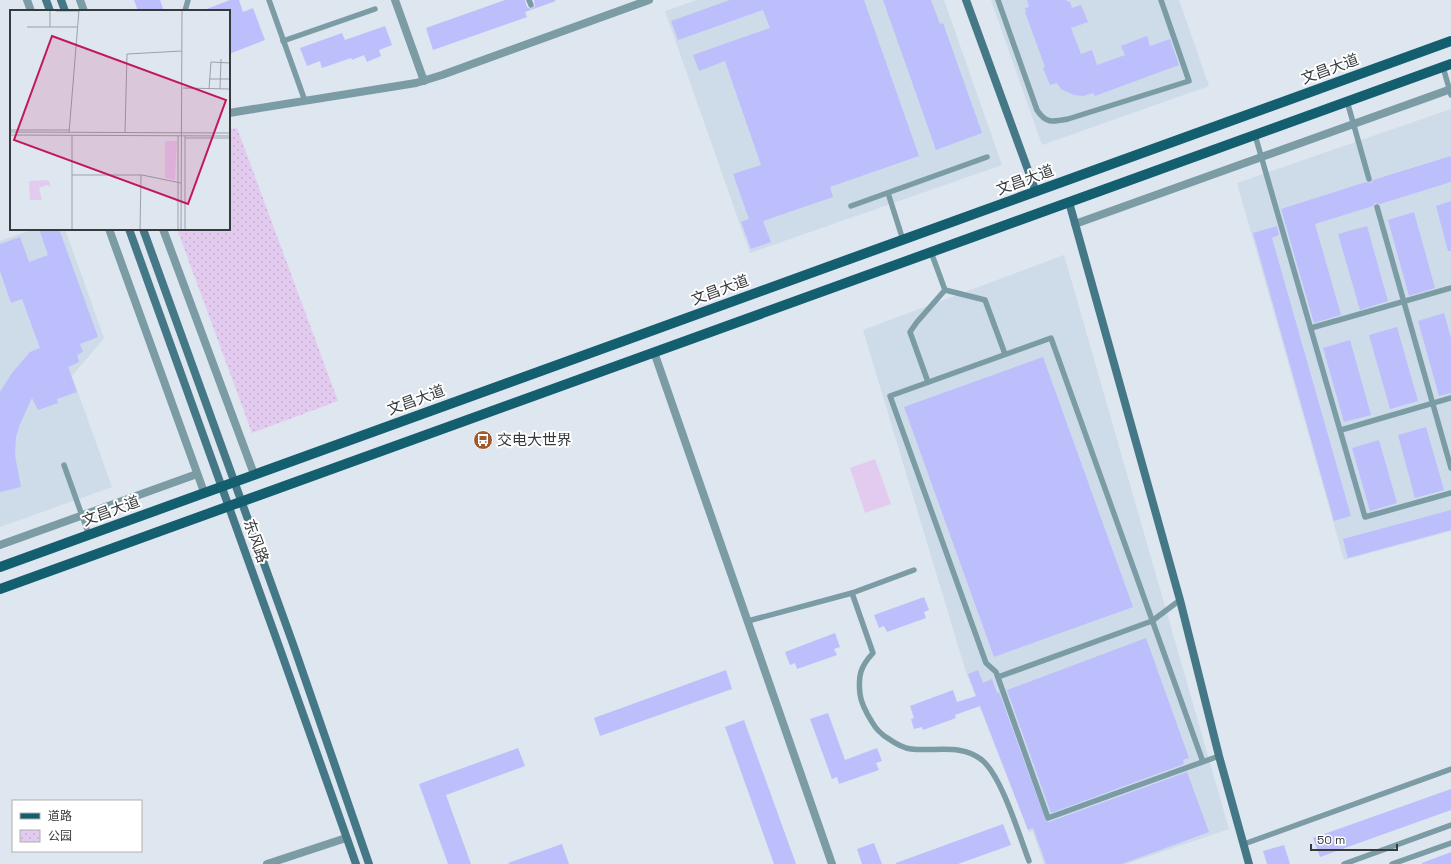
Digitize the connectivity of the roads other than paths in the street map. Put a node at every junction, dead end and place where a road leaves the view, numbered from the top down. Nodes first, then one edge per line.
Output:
1 (27, 0) edge
2 (46, 0) edge
3 (61, 0) edge
4 (80, 0) edge
5 (188, 0) edge
6 (269, 0) edge
7 (395, 0) edge
8 (649, 0) edge
9 (966, 0) edge
10 (998, 0) edge
11 (1161, 0) edge
12 (375, 9) dead end
13 (31, 10) edge
14 (50, 10) edge
15 (65, 10) edge
16 (84, 10) edge
17 (185, 10) edge
18 (284, 41) junction
19 (1451, 41) edge
20 (1447, 65) edge
21 (424, 81) junction
22 (1450, 91) edge
23 (305, 101) junction
24 (1347, 101) junction
25 (230, 113) edge
26 (1353, 125) junction
27 (1254, 135) junction
28 (987, 157) dead end
29 (1261, 157) junction
30 (1369, 179) dead end
31 (1036, 192) junction
32 (888, 193) junction
33 (1069, 202) junction
34 (851, 206) dead end
35 (1377, 207) dead end
36 (1075, 224) junction
37 (109, 230) edge
38 (129, 230) edge
39 (143, 230) edge
40 (163, 230) edge
41 (903, 240) junction
42 (931, 252) junction
43 (1451, 288) edge
44 (945, 290) junction
45 (1404, 302) junction
46 (1311, 328) junction
47 (654, 352) junction
48 (1005, 354) junction
49 (928, 382) junction
50 (1451, 398) edge
51 (1433, 404) junction
52 (1341, 430) junction
53 (64, 465) dead end
54 (1451, 468) edge
55 (197, 474) junction
56 (254, 474) junction
57 (234, 482) junction
58 (221, 486) junction
59 (204, 492) junction
60 (1451, 493) edge
61 (241, 501) junction
62 (229, 506) junction
63 (82, 516) junction
64 (89, 535) junction
65 (0, 545) edge
66 (0, 567) edge
67 (914, 570) dead end
68 (0, 589) edge
69 (852, 593) junction
70 (1180, 600) junction
71 (748, 621) junction
72 (1152, 621) junction
73 (998, 677) junction
74 (1219, 756) junction
75 (1203, 762) junction
76 (1451, 769) edge
77 (1451, 825) edge
78 (346, 838) junction
79 (1451, 843) edge
80 (1244, 844) junction
81 (1029, 861) dead end
82 (267, 864) edge
83 (356, 864) edge
84 (369, 864) edge
85 (832, 864) edge
86 (1249, 864) edge
87 (1344, 864) edge
88 (1392, 864) edge

1 - 13 street
2 - 14 main road
3 - 15 main road
4 - 16 street
5 - 17 lane
6 - 18 lane
7 - 21 street
8 - 21 street
9 - 31 main road
10 - 11 lane
12 - 18 lane
18 - 23 lane
19 - 31 main road, 文昌大道
20 - 22 lane
20 - 24 main road
21 - 23 street
22 - 26 street
23 - 25 street
24 - 26 lane
24 - 27 main road
26 - 29 street
26 - 30 lane
27 - 29 lane
27 - 33 main road
28 - 32 lane
29 - 36 street
29 - 46 lane
31 - 41 main road, 文昌大道
32 - 34 lane
32 - 41 lane
33 - 36 main road
33 - 42 main road
35 - 45 lane
36 - 70 main road
37 - 55 street
38 - 58 main road, 东风路
39 - 57 main road, 东风路
40 - 56 street
41 - 56 main road, 文昌大道
42 - 44 lane
42 - 47 main road
43 - 45 lane
44 - 48 lane
44 - 49 lane
45 - 46 lane
45 - 51 lane
46 - 52 lane
47 - 61 main road
47 - 71 street
48 - 49 lane
48 - 72 lane
49 - 73 lane
50 - 51 lane
51 - 52 lane
51 - 54 lane
52 - 60 lane
53 - 63 lane
55 - 59 street
55 - 63 street
56 - 57 main road, 文昌大道
57 - 58 main road, 文昌大道
57 - 61 main road, 东风路
58 - 59 main road, 文昌大道
58 - 62 main road, 东风路
59 - 64 main road, 文昌大道
61 - 62 main road
61 - 84 main road, 东风路
62 - 68 main road
62 - 78 main road, 东风路
63 - 64 lane
63 - 65 street
64 - 66 main road, 文昌大道
67 - 69 lane
69 - 71 lane
69 - 81 lane
70 - 72 lane
70 - 74 main road
71 - 85 street
72 - 73 lane
72 - 75 lane
73 - 75 lane
74 - 75 lane
74 - 80 main road
76 - 80 lane
77 - 87 lane
78 - 82 street
78 - 83 main road, 东风路
79 - 88 lane
80 - 86 main road

